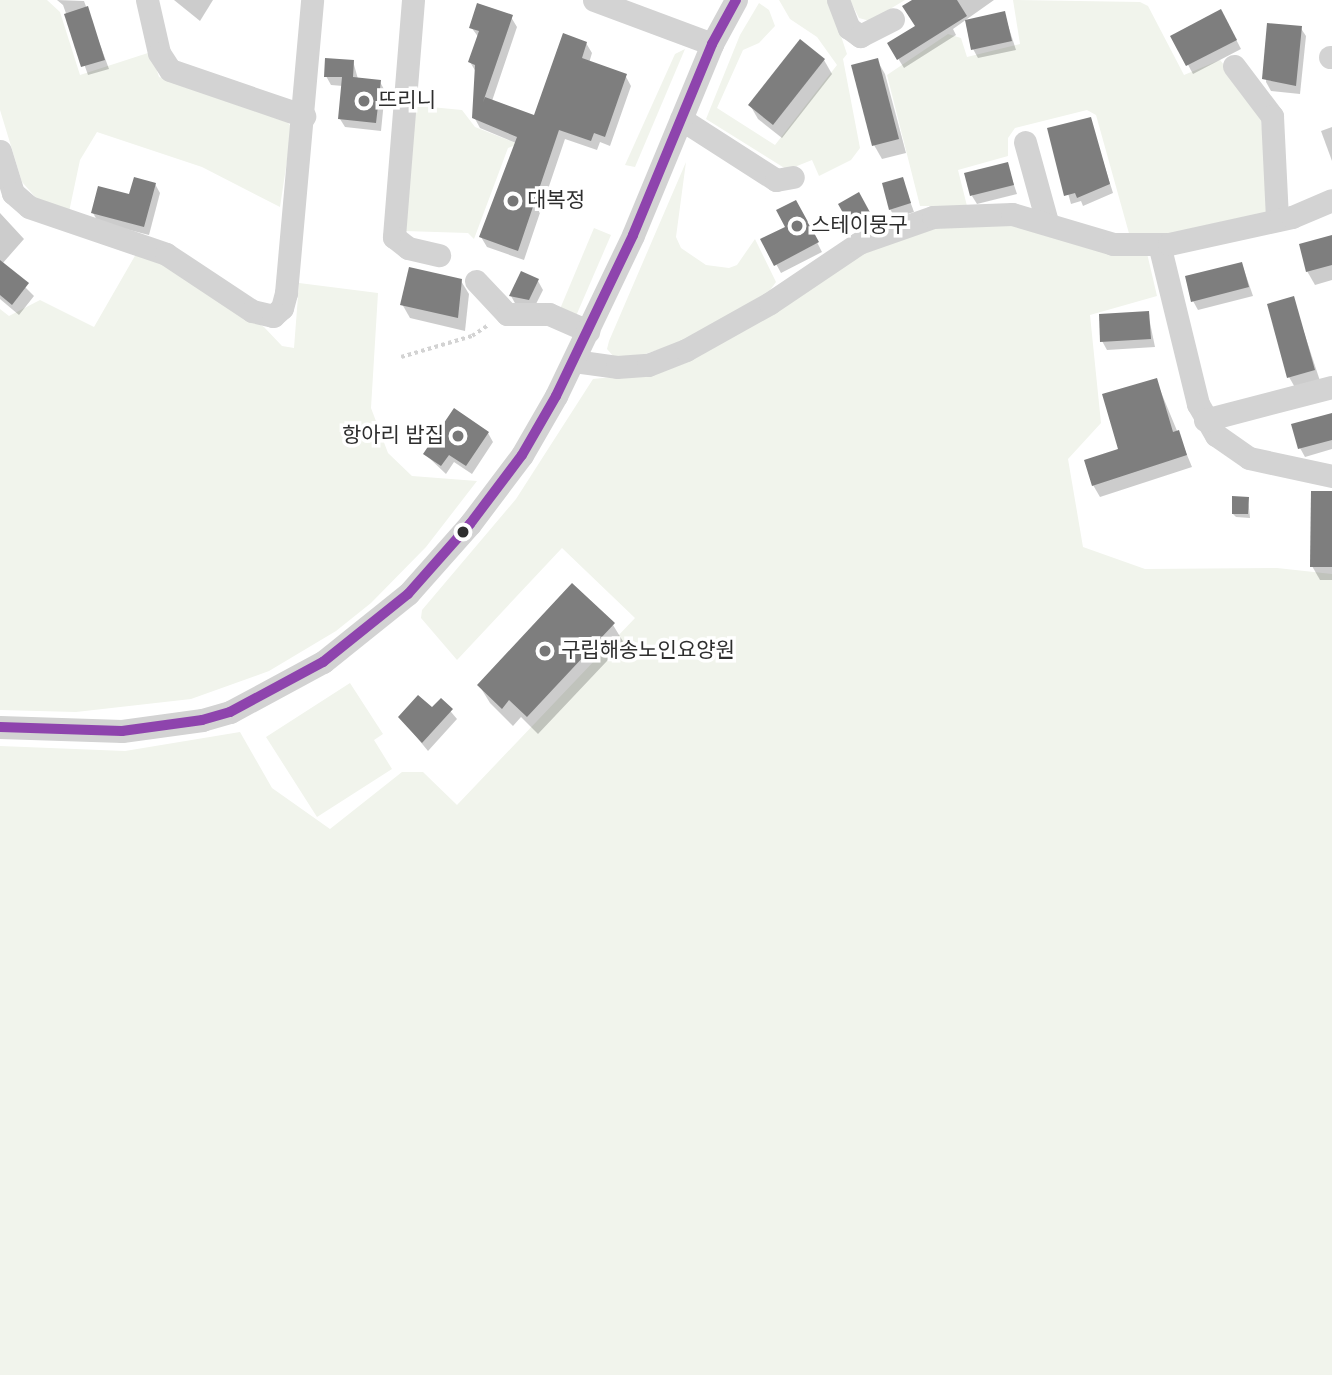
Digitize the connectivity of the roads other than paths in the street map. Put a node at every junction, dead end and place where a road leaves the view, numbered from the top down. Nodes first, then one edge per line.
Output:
1 (146, 0) edge
2 (312, 0) edge
3 (413, 0) edge
4 (594, 0) edge
5 (736, 0) edge
6 (838, 0) edge
7 (893, 19) dead end
8 (712, 44) junction
9 (1234, 66) dead end
10 (304, 116) junction
11 (681, 119) junction
12 (1025, 142) dead end
13 (0, 151) edge
14 (793, 177) dead end
15 (1332, 200) edge
16 (1277, 220) junction
17 (1047, 222) junction
18 (1160, 244) junction
19 (439, 255) dead end
20 (476, 281) dead end
21 (588, 331) junction
22 (575, 361) junction
23 (1332, 387) edge
24 (1205, 420) junction
25 (1332, 476) edge
26 (0, 727) edge

1 - 10 street
2 - 10 street
3 - 19 street
4 - 8 street
5 - 8 street
6 - 7 street
8 - 11 street
9 - 16 street
10 - 13 street
11 - 14 street
11 - 21 street
12 - 17 street
15 - 16 street
16 - 18 street
17 - 18 street
17 - 22 street
18 - 24 street
20 - 21 street
21 - 22 street
22 - 26 street
23 - 24 street
24 - 25 street

